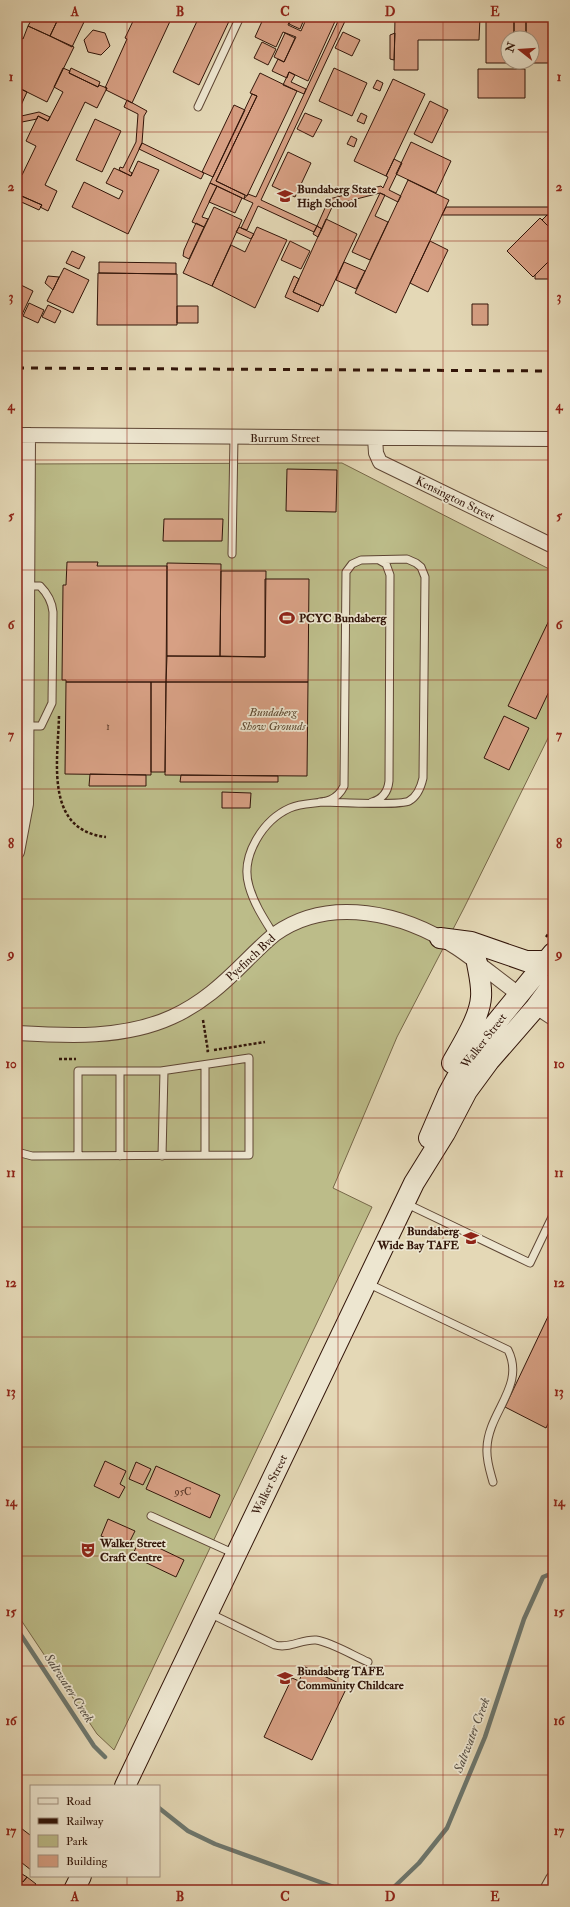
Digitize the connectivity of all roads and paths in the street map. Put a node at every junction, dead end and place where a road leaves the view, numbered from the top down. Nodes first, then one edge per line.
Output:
1 (240, 17) edge
2 (198, 107) dead end
3 (553, 119) edge
4 (553, 137) edge
5 (23, 435) edge
6 (234, 437) junction
7 (375, 438) junction
8 (553, 439) edge
9 (553, 546) edge
10 (232, 554) dead end
11 (374, 560) junction
12 (27, 586) junction
13 (59, 714) dead end
14 (27, 726) junction
15 (320, 802) junction
16 (367, 803) junction
17 (106, 838) dead end
18 (17, 852) edge
19 (274, 935) junction
20 (440, 938) junction
21 (550, 957) edge
22 (477, 963) junction
23 (553, 984) edge
24 (520, 995) junction
25 (536, 1007) junction
26 (553, 1018) edge
27 (204, 1020) dead end
28 (17, 1034) edge
29 (265, 1042) dead end
30 (208, 1051) junction
31 (201, 1052) dead end
32 (60, 1059) dead end
33 (82, 1059) dead end
34 (205, 1065) junction
35 (164, 1071) junction
36 (120, 1072) junction
37 (424, 1151) junction
38 (17, 1152) edge
39 (205, 1155) junction
40 (78, 1156) junction
41 (120, 1156) junction
42 (162, 1156) junction
43 (414, 1183) junction
44 (405, 1203) junction
45 (553, 1214) edge
46 (367, 1283) junction
47 (493, 1482) dead end
48 (151, 1516) dead end
49 (236, 1555) junction
50 (209, 1613) junction
51 (368, 1662) dead end
52 (125, 1785) edge
53 (80, 1877) edge
54 (553, 1879) edge
55 (74, 1890) edge
56 (548, 1890) edge

1 - 2 lane
3 - 4 lane
5 - 6 street, Burrum Street
5 - 12 street
6 - 7 street, Burrum Street
6 - 10 lane
7 - 8 street, Burrum Street
7 - 9 street, Kensington Street
11 - 15 lane
11 - 16 lane
11 - 16 lane
12 - 14 street
12 - 14 lane
13 - 17 path
14 - 18 street
15 - 16 lane
15 - 19 lane
19 - 20 street, Pyefinch Bvd
19 - 28 street, Pyefinch Bvd
20 - 21 main road
20 - 22 street, Pyefinch Bvd
21 - 24 main road, Walker Street
22 - 24 street, Pyefinch Bvd
22 - 37 main road
23 - 25 main road, Walker Street
24 - 37 main road, Walker Street
25 - 26 street
25 - 43 main road, Walker Street
27 - 30 path
29 - 30 path
30 - 31 path
32 - 33 path
34 - 35 lane
34 - 39 lane
34 - 39 lane
35 - 36 lane
35 - 42 lane
36 - 40 lane
36 - 41 lane
37 - 43 main road, Walker Street
38 - 40 lane
39 - 42 lane
40 - 41 lane
41 - 42 lane
43 - 44 main road, Walker Street
44 - 45 lane
44 - 46 main road, Walker Street
46 - 47 lane
46 - 49 main road, Walker Street
48 - 49 lane
49 - 50 main road, Walker Street
50 - 51 lane
50 - 52 main road, Walker Street
53 - 55 main road
54 - 56 street

